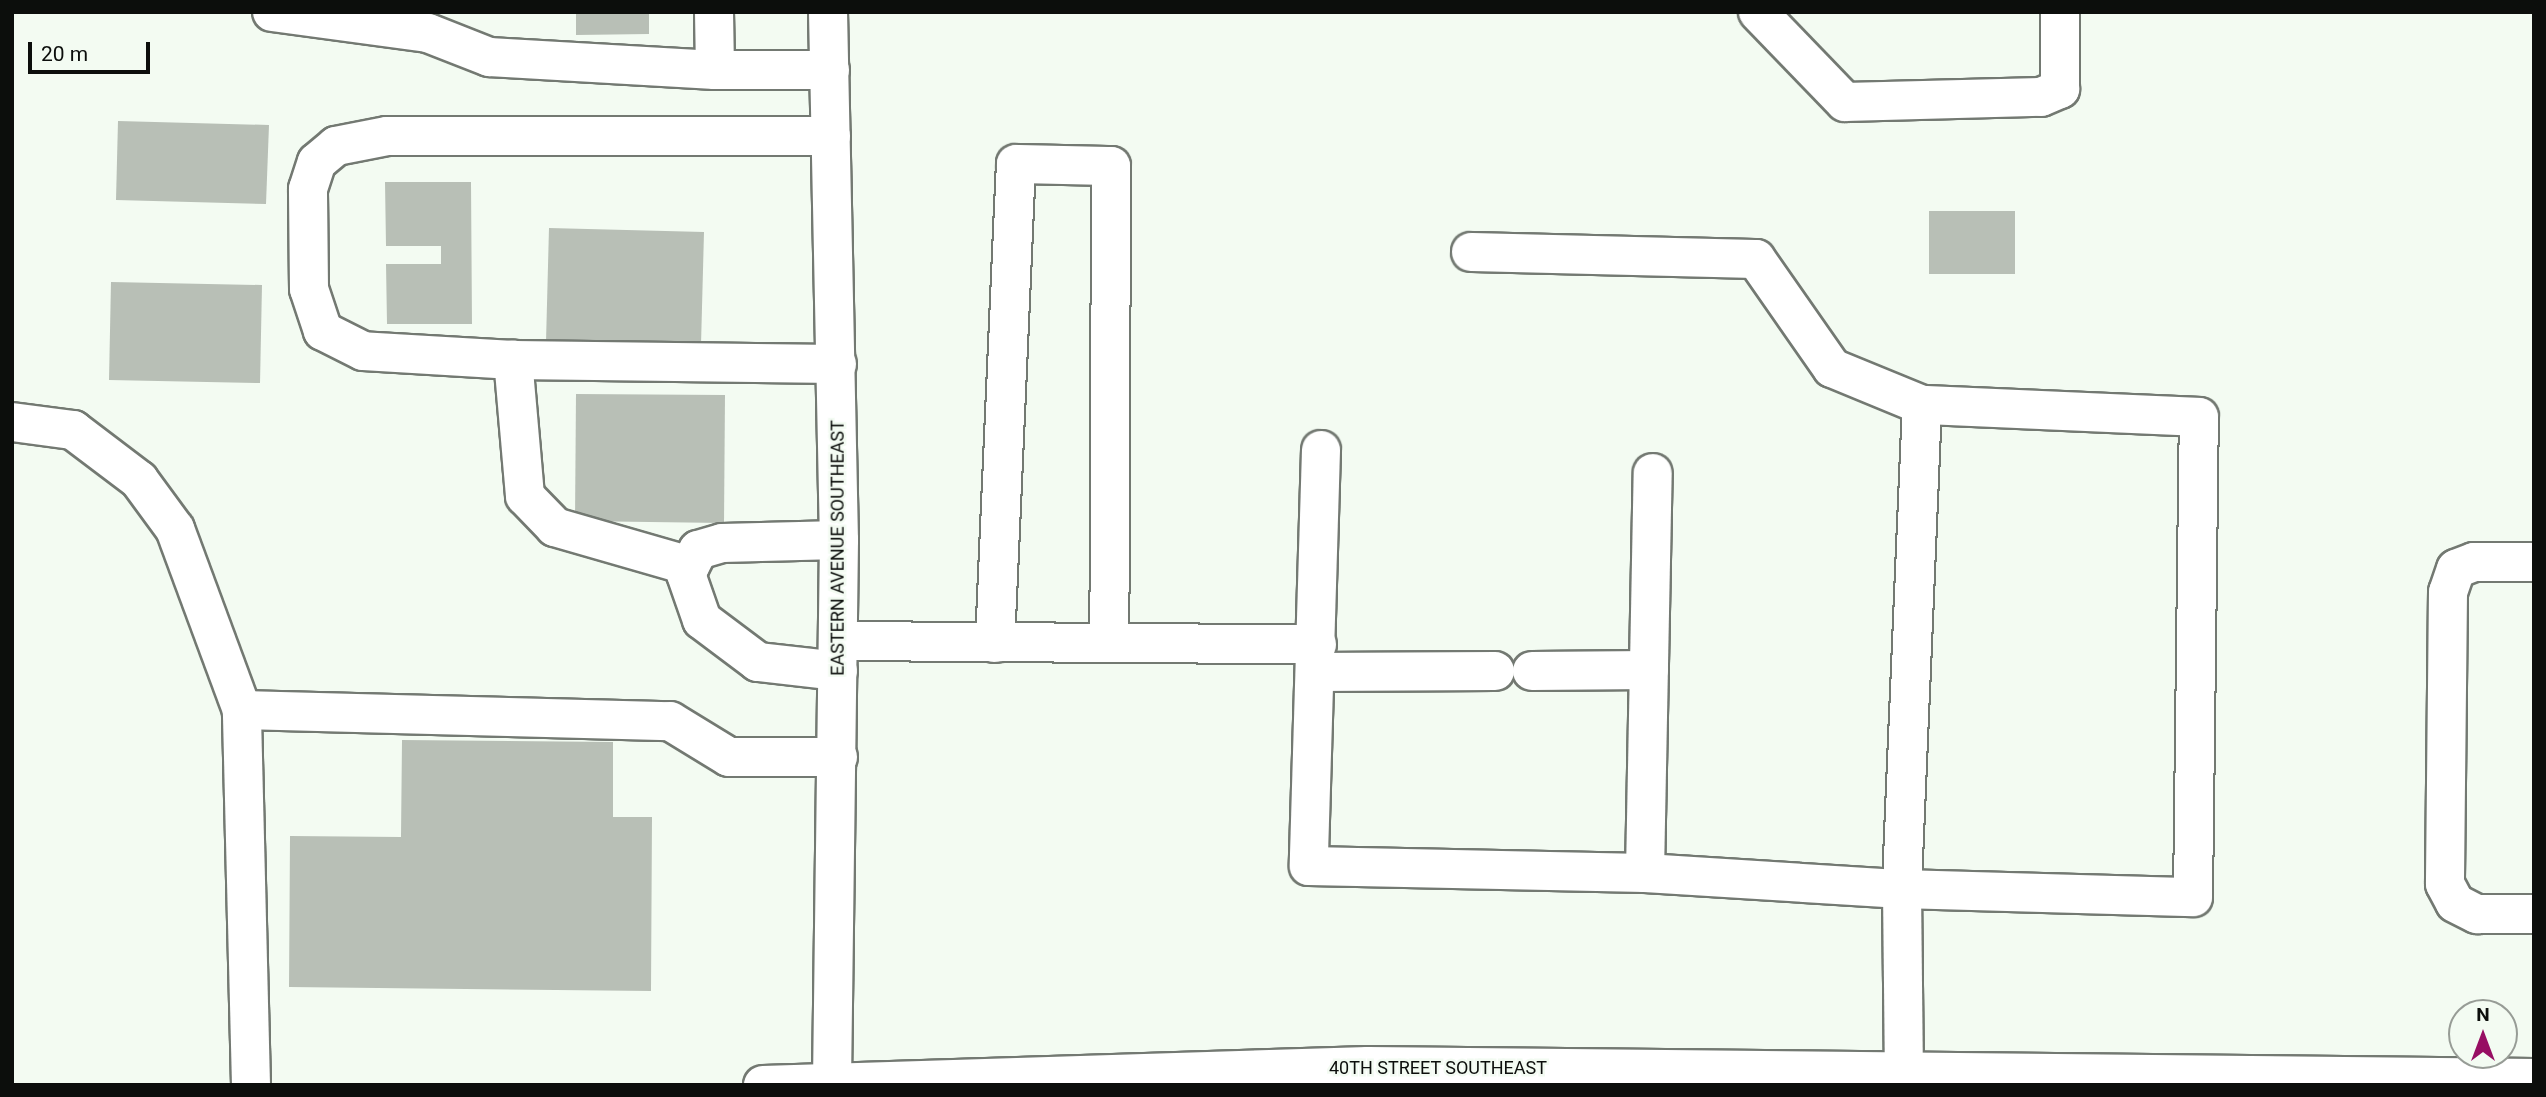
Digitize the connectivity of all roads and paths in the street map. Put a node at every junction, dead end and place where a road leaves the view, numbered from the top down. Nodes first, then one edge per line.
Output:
1 (272, 12) edge
2 (714, 12) edge
3 (828, 12) edge
4 (1758, 12) edge
5 (2060, 12) edge
6 (715, 70) junction
7 (830, 70) junction
8 (831, 136) junction
9 (1471, 252) dead end
10 (513, 360) junction
11 (837, 364) junction
12 (1922, 405) junction
13 (12, 422) edge
14 (1321, 450) dead end
15 (1653, 474) dead end
16 (839, 540) junction
17 (2534, 562) edge
18 (690, 566) junction
19 (995, 643) junction
20 (1109, 643) junction
21 (838, 656) junction
22 (1317, 658) junction
23 (1649, 670) junction
24 (242, 710) junction
25 (838, 757) junction
26 (1645, 873) junction
27 (1902, 889) junction
28 (2534, 914) edge
29 (1903, 1072) junction
30 (1368, 1076) edge
31 (1719, 1077) edge
32 (2516, 1080) edge
33 (832, 1084) edge
34 (251, 1085) edge
35 (762, 1085) edge

1 - 6 street
2 - 6 street
3 - 7 street, EASTERN AVENUE SOUTHEAST
4 - 5 street
6 - 7 street
7 - 8 street, EASTERN AVENUE SOUTHEAST
8 - 10 street
8 - 11 street, EASTERN AVENUE SOUTHEAST
9 - 12 street
10 - 11 street
10 - 18 street
11 - 16 street, EASTERN AVENUE SOUTHEAST
12 - 27 street
12 - 27 street
13 - 24 street
14 - 22 street
15 - 23 street
16 - 18 street
16 - 21 street, EASTERN AVENUE SOUTHEAST
17 - 28 street
18 - 21 street
19 - 20 street
19 - 20 street
19 - 21 street
20 - 22 street
21 - 25 street, EASTERN AVENUE SOUTHEAST
22 - 23 street
22 - 26 street
23 - 26 street
24 - 25 street
24 - 34 street
25 - 33 street, EASTERN AVENUE SOUTHEAST
26 - 27 street
27 - 29 street
29 - 31 street, 40TH STREET SOUTHEAST
29 - 32 street, 40TH STREET SOUTHEAST
30 - 31 street, 40TH STREET SOUTHEAST
30 - 33 street, 40TH STREET SOUTHEAST
33 - 35 street, 40TH STREET SOUTHEAST

